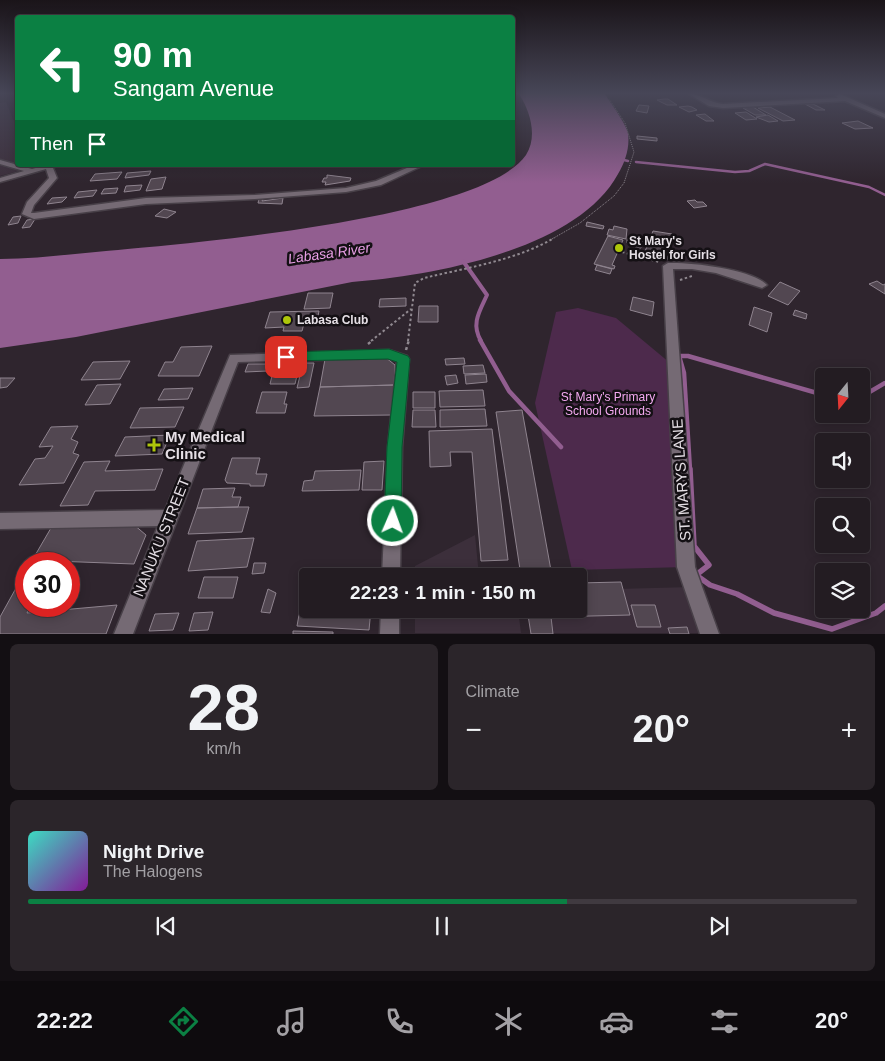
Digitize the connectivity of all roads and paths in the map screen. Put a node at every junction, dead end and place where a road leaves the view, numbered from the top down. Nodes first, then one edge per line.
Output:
1 (625, 124) edge
2 (0, 162) edge
3 (15, 167) edge
4 (16, 167) edge
5 (49, 167) edge
6 (52, 167) edge
7 (416, 167) edge
8 (32, 172) junction
9 (0, 180) edge
10 (637, 249) dead end
11 (622, 252) dead end
12 (636, 255) junction
13 (668, 266) junction
14 (690, 266) junction
15 (669, 284) junction
16 (762, 285) dead end
17 (412, 309) junction
18 (355, 355) junction
19 (403, 359) junction
20 (168, 518) junction
21 (0, 521) edge
22 (391, 568) edge
23 (390, 618) edge
24 (123, 634) edge
25 (389, 634) edge
26 (710, 634) edge

1 - 17 path
2 - 3 street
4 - 8 street
5 - 8 street
6 - 7 street
8 - 9 street
10 - 12 path
11 - 12 path
12 - 13 path
13 - 14 street
13 - 15 street, ST. MARYS LANE
14 - 15 path
14 - 16 street
15 - 26 street, ST. MARYS LANE
17 - 18 path
17 - 19 path
18 - 19 street
18 - 20 street, NANUKU STREET
19 - 22 street
20 - 21 street
20 - 24 street, NANUKU STREET
23 - 25 street

